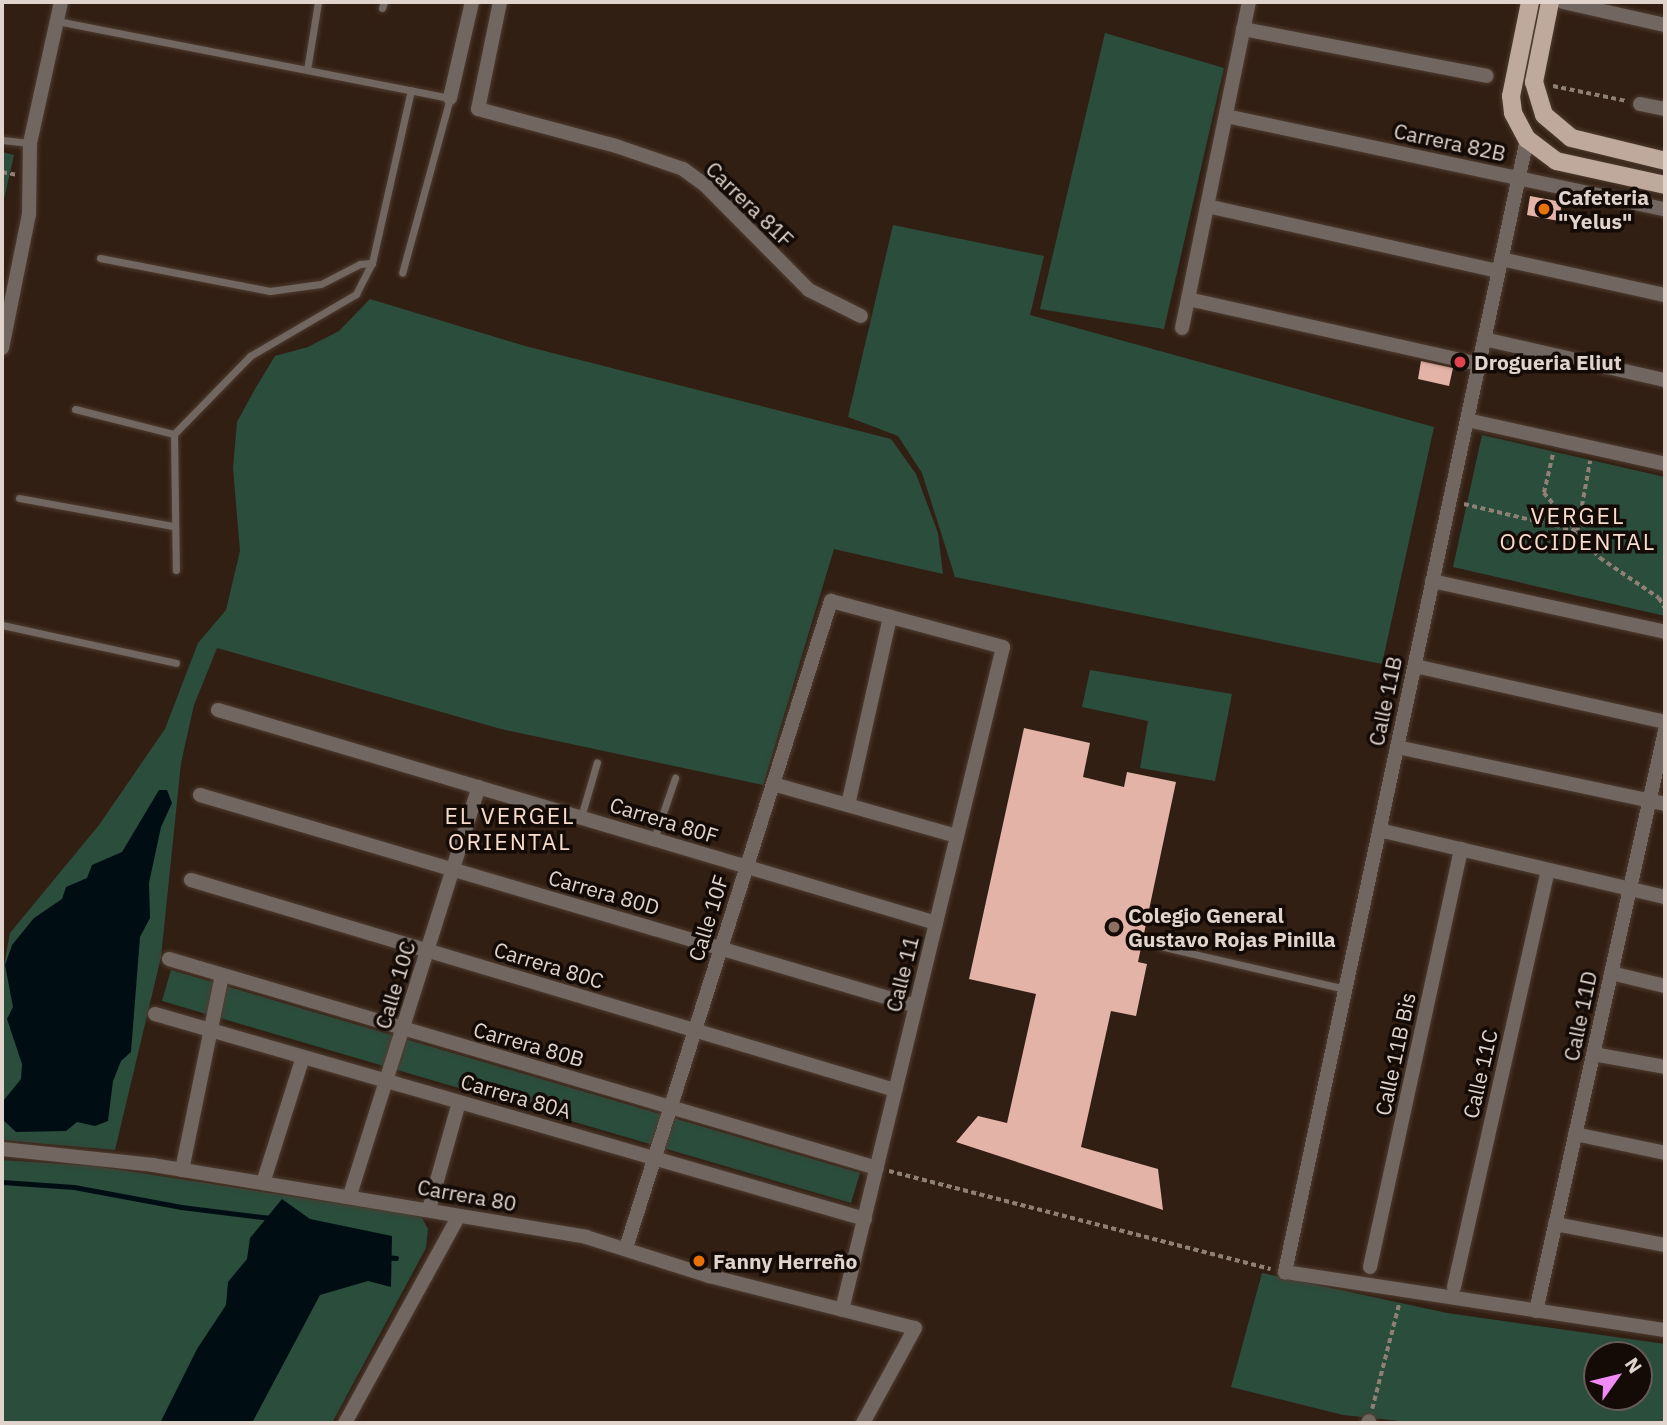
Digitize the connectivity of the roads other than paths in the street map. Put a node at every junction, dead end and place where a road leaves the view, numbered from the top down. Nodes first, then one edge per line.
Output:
1 (61, 2) edge
2 (318, 2) edge
3 (472, 2) edge
4 (500, 2) edge
5 (1249, 2) edge
6 (1530, 2) edge
7 (1550, 2) edge
8 (1563, 2) edge
9 (56, 21) junction
10 (1665, 25) edge
11 (1243, 29) junction
12 (307, 70) junction
13 (1487, 76) dead end
14 (411, 90) junction
15 (450, 98) junction
16 (1640, 104) road end
17 (1665, 109) edge
18 (1226, 116) junction
19 (1527, 139) junction
20 (2, 140) edge
21 (30, 144) junction
22 (1665, 160) edge
23 (1518, 179) junction
24 (1665, 185) edge
25 (1207, 206) junction
26 (1665, 209) edge
27 (100, 258) dead end
28 (372, 263) junction
29 (1500, 265) junction
30 (402, 274) dead end
31 (1665, 295) edge
32 (1188, 299) junction
33 (861, 316) dead end
34 (1182, 328) dead end
35 (1484, 339) junction
36 (2, 348) edge
37 (1479, 364) junction
38 (1665, 380) edge
39 (75, 410) dead end
40 (1467, 420) junction
41 (174, 434) junction
42 (1665, 464) edge
43 (19, 498) dead end
44 (173, 526) junction
45 (176, 570) dead end
46 (1433, 581) junction
47 (890, 617) junction
48 (2, 625) edge
49 (1665, 632) edge
50 (176, 663) dead end
51 (1415, 666) junction
52 (218, 709) dead end
53 (1665, 722) edge
54 (1665, 731) edge
55 (1397, 747) junction
56 (597, 762) dead end
57 (675, 778) dead end
58 (773, 784) junction
59 (479, 787) junction
60 (200, 795) dead end
61 (1649, 801) junction
62 (1665, 804) edge
63 (848, 805) junction
64 (581, 817) junction
65 (1380, 830) junction
66 (957, 836) junction
67 (654, 839) junction
68 (1461, 849) junction
69 (747, 867) junction
70 (453, 870) junction
71 (1548, 870) junction
72 (191, 880) dead end
73 (1630, 889) junction
74 (1665, 897) edge
75 (936, 923) junction
76 (1159, 946) dead end
77 (721, 949) junction
78 (428, 951) junction
79 (169, 960) dead end
80 (1611, 973) junction
81 (222, 975) junction
82 (1665, 986) edge
83 (1346, 989) junction
84 (916, 1006) junction
85 (155, 1014) dead end
86 (403, 1028) junction
87 (211, 1030) junction
88 (695, 1030) junction
89 (1593, 1054) junction
90 (303, 1057) junction
91 (1665, 1068) edge
92 (387, 1081) junction
93 (895, 1090) junction
94 (459, 1102) junction
95 (671, 1107) junction
96 (1575, 1134) junction
97 (2, 1149) edge
98 (1665, 1153) edge
99 (655, 1158) junction
100 (877, 1168) junction
101 (183, 1170) junction
102 (263, 1183) junction
103 (351, 1195) junction
104 (429, 1209) junction
105 (459, 1216) junction
106 (864, 1219) junction
107 (1555, 1224) junction
108 (1665, 1245) edge
109 (626, 1248) junction
110 (1370, 1267) dead end
111 (1454, 1287) dead end
112 (842, 1310) junction
113 (1536, 1311) junction
114 (1665, 1330) edge
115 (345, 1423) edge
116 (863, 1423) edge

1 - 9 street
2 - 12 lane
3 - 15 street
4 - 33 street, Carrera 81F
5 - 11 street
6 - 19 main road
7 - 22 main road
8 - 10 street
9 - 12 lane
9 - 21 street
11 - 13 street
11 - 18 street
12 - 14 lane
14 - 15 lane
14 - 28 lane
15 - 30 lane
16 - 17 street
18 - 23 street, Carrera 82B
18 - 25 street
19 - 23 street, Calle 11B
19 - 24 main road
20 - 21 lane
21 - 36 street
23 - 26 street, Carrera 82B
23 - 29 street, Calle 11B
25 - 29 street
25 - 32 street
27 - 28 lane
28 - 41 lane
29 - 31 street
29 - 35 street, Calle 11B
32 - 34 street
32 - 37 street
35 - 37 street, Calle 11B
35 - 38 street
37 - 40 street, Calle 11B
39 - 41 lane
40 - 42 street
40 - 46 street, Calle 11B
41 - 44 lane
43 - 44 lane
44 - 45 lane
46 - 49 street
46 - 51 street, Calle 11B
47 - 58 street, Calle 10F
47 - 63 street
47 - 66 street, Calle 11
48 - 50 lane
51 - 53 street
51 - 55 street, Calle 11B
52 - 59 street, Carrera 80F
54 - 61 street, Calle 11D
55 - 61 street
55 - 65 street, Calle 11B
56 - 64 lane
57 - 67 lane
58 - 63 street
58 - 69 street, Calle 10F
59 - 64 street, Carrera 80F
59 - 70 street, Calle 10C
60 - 70 street, Carrera 80D
61 - 62 street
61 - 73 street, Calle 11D
63 - 66 street
64 - 67 street, Carrera 80F
65 - 68 street
65 - 83 street, Calle 11B
66 - 75 street, Calle 11
67 - 69 street, Carrera 80F
68 - 71 street
68 - 110 street, Calle 11B Bis
69 - 75 street, Carrera 80F
69 - 77 street, Calle 10F
70 - 77 street, Carrera 80D
70 - 78 street, Calle 10C
71 - 73 street
71 - 111 street, Calle 11C
72 - 78 street, Carrera 80C
73 - 74 street
73 - 80 street, Calle 11D
75 - 84 street, Calle 11
76 - 83 lane
77 - 84 street, Carrera 80D
77 - 88 street, Calle 10F
78 - 86 street, Calle 10C
78 - 88 street, Carrera 80C
79 - 81 street, Carrera 80B
80 - 82 street
80 - 89 street, Calle 11D
81 - 86 street, Carrera 80B
81 - 87 street
83 - 113 street, Calle 11B
84 - 93 street, Calle 11
85 - 87 street, Carrera 80A
86 - 92 street, Calle 10C
86 - 95 street, Carrera 80B
87 - 90 street, Carrera 80A
87 - 101 street
88 - 93 street, Carrera 80C
88 - 95 street, Calle 10F
89 - 91 street
89 - 96 street, Calle 11D
90 - 92 street, Carrera 80A
90 - 102 street
92 - 94 street, Carrera 80A
92 - 103 street, Calle 10C
93 - 100 street, Calle 11
94 - 99 street, Carrera 80A
94 - 104 street
95 - 99 street, Calle 10F
95 - 100 street, Carrera 80B
96 - 98 street
96 - 107 street, Calle 11D
97 - 101 street, Carrera 80
99 - 106 street, Carrera 80A
99 - 109 street, Calle 10F
100 - 106 street, Calle 11
101 - 102 street, Carrera 80
102 - 103 street, Carrera 80
103 - 104 street, Carrera 80
104 - 105 street, Carrera 80
105 - 109 street, Carrera 80
105 - 115 street
106 - 112 street, Calle 11
107 - 108 street
107 - 113 street, Calle 11D
109 - 112 street, Carrera 80
112 - 116 street, Carrera 80
113 - 114 street

